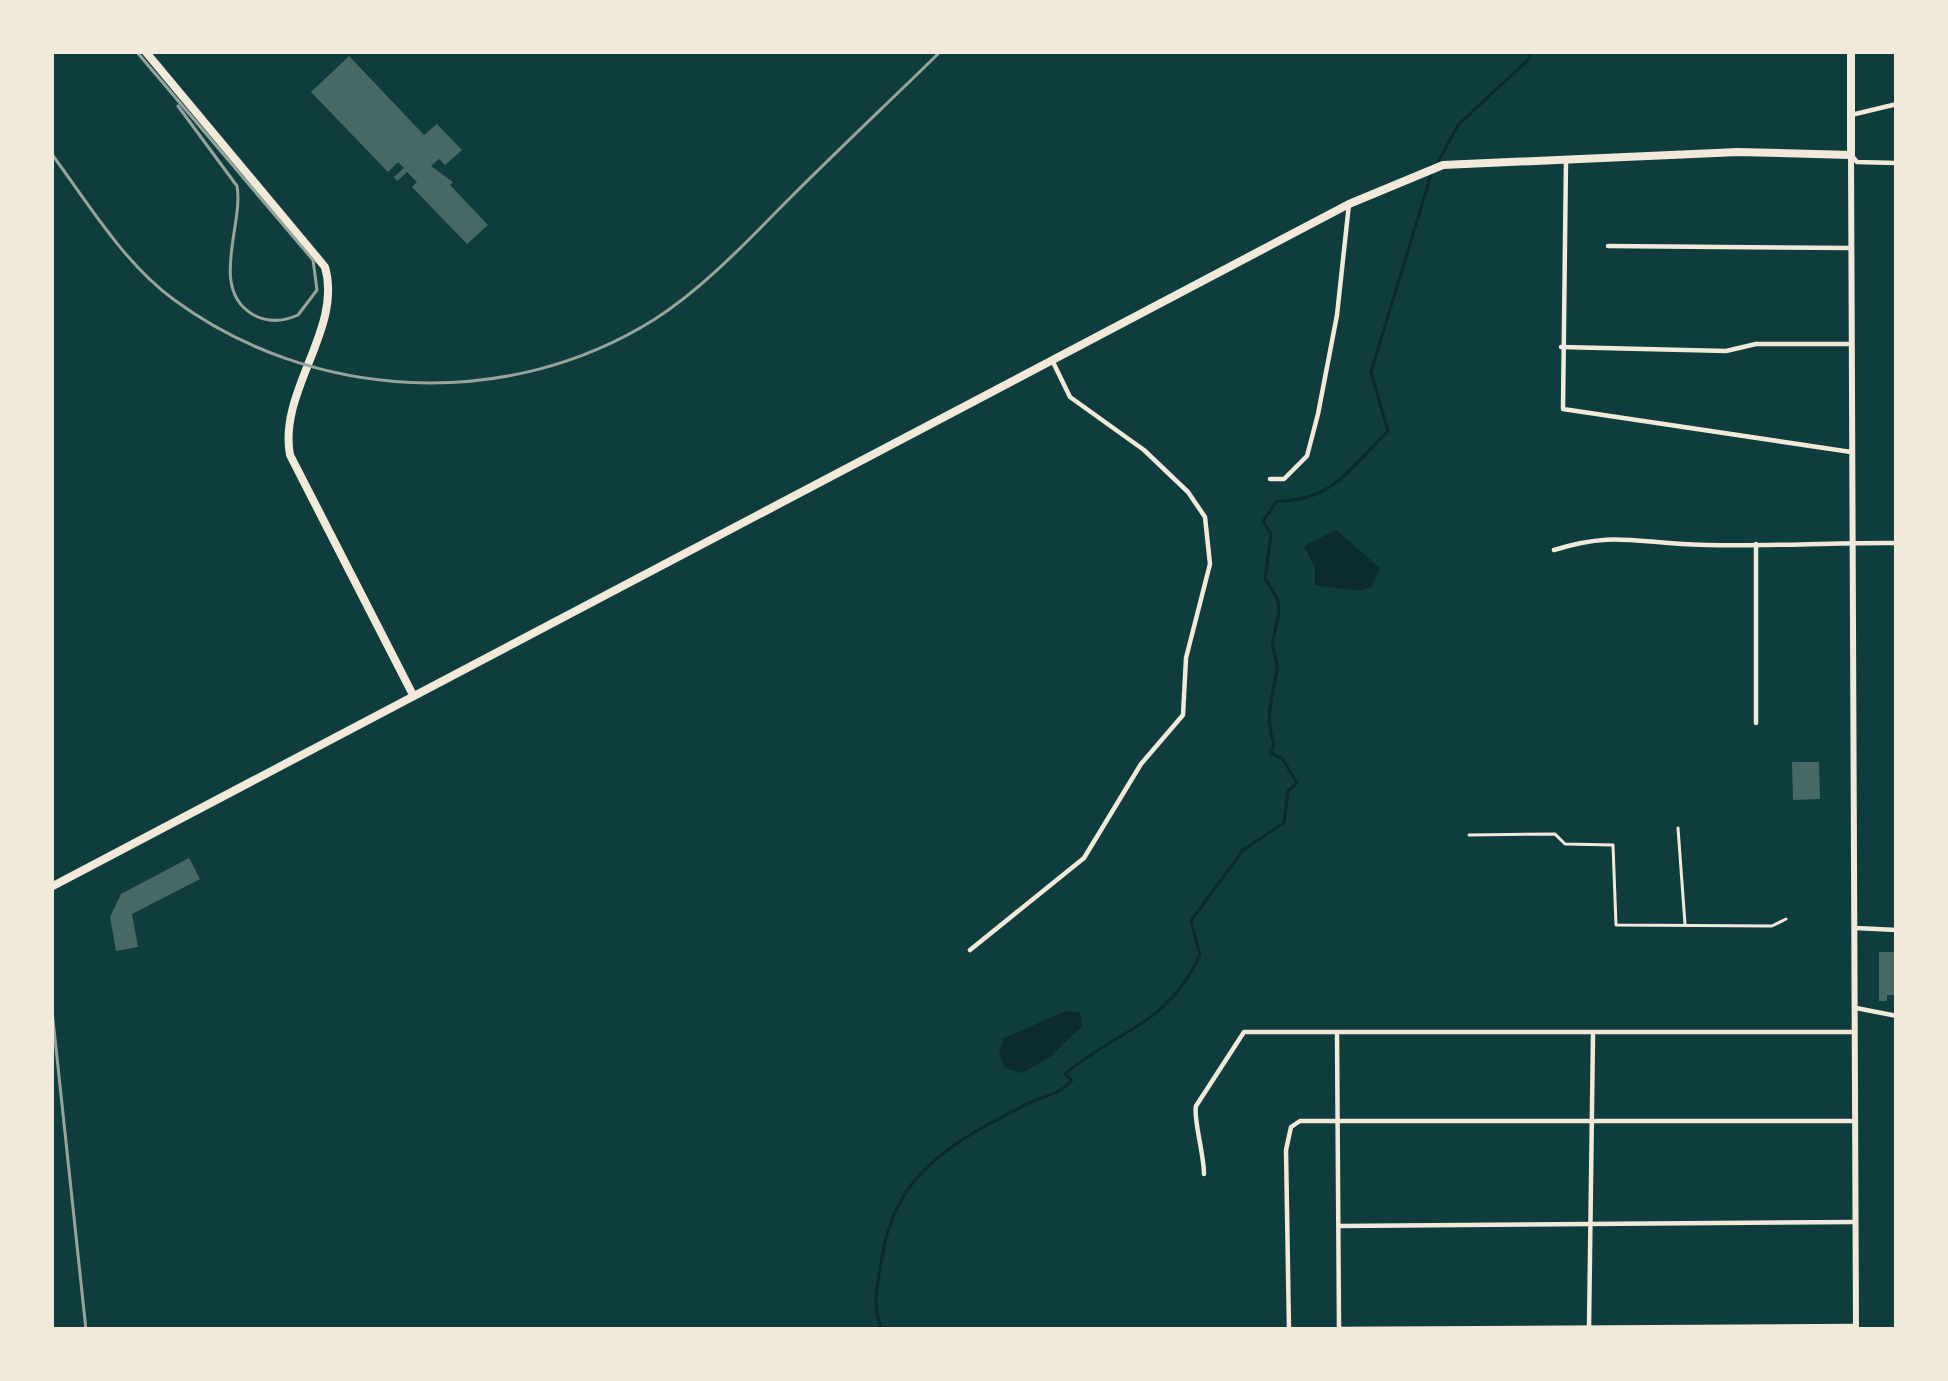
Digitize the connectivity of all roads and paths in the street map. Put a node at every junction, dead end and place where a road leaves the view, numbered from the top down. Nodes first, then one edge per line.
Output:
1 (145, 51) edge
2 (1851, 51) edge
3 (1897, 104) edge
4 (1851, 115) junction
5 (1851, 155) junction
6 (1567, 158) junction
7 (1897, 163) edge
8 (1349, 204) junction
9 (1608, 246) dead end
10 (1851, 248) junction
11 (1852, 344) junction
12 (1561, 347) junction
13 (1052, 360) junction
14 (1851, 452) junction
15 (1270, 479) dead end
16 (1852, 542) junction
17 (1897, 543) edge
18 (1756, 544) junction
19 (1554, 550) dead end
20 (412, 693) junction
21 (1756, 723) dead end
22 (1678, 828) dead end
23 (1469, 836) dead end
24 (51, 887) edge
25 (1786, 919) dead end
26 (1685, 926) junction
27 (1855, 928) junction
28 (1897, 930) edge
29 (970, 950) dead end
30 (1856, 1008) junction
31 (1897, 1016) edge
32 (1855, 1032) junction
33 (1337, 1033) junction
34 (1593, 1035) junction
35 (1855, 1121) junction
36 (1336, 1122) junction
37 (1594, 1122) junction
38 (1204, 1174) dead end
39 (1855, 1222) junction
40 (1339, 1226) junction
41 (1591, 1226) junction
42 (1856, 1328) edge
43 (1339, 1329) edge
44 (1589, 1329) edge
45 (1289, 1330) edge

1 - 20 main road
2 - 4 main road
3 - 4 street
4 - 5 main road
5 - 6 main road
5 - 7 street
5 - 10 street
6 - 8 main road
6 - 12 street
8 - 13 main road
8 - 15 street
9 - 10 street
10 - 11 street
11 - 12 street
11 - 14 street
12 - 14 street
13 - 20 main road
13 - 29 street
14 - 16 street
16 - 17 street
16 - 18 street
16 - 27 street
18 - 19 street
18 - 21 street
20 - 24 main road
22 - 26 lane
23 - 26 lane
25 - 26 lane
27 - 28 street
27 - 30 street
30 - 31 street
30 - 32 street
32 - 34 street
32 - 35 street
33 - 34 street
33 - 36 street
33 - 38 street
34 - 37 street
35 - 37 street
35 - 39 street
36 - 37 street
36 - 40 street
36 - 45 street
37 - 41 street
39 - 41 street
39 - 42 street
40 - 41 street
40 - 43 street
41 - 44 street
42 - 44 street
43 - 44 street

